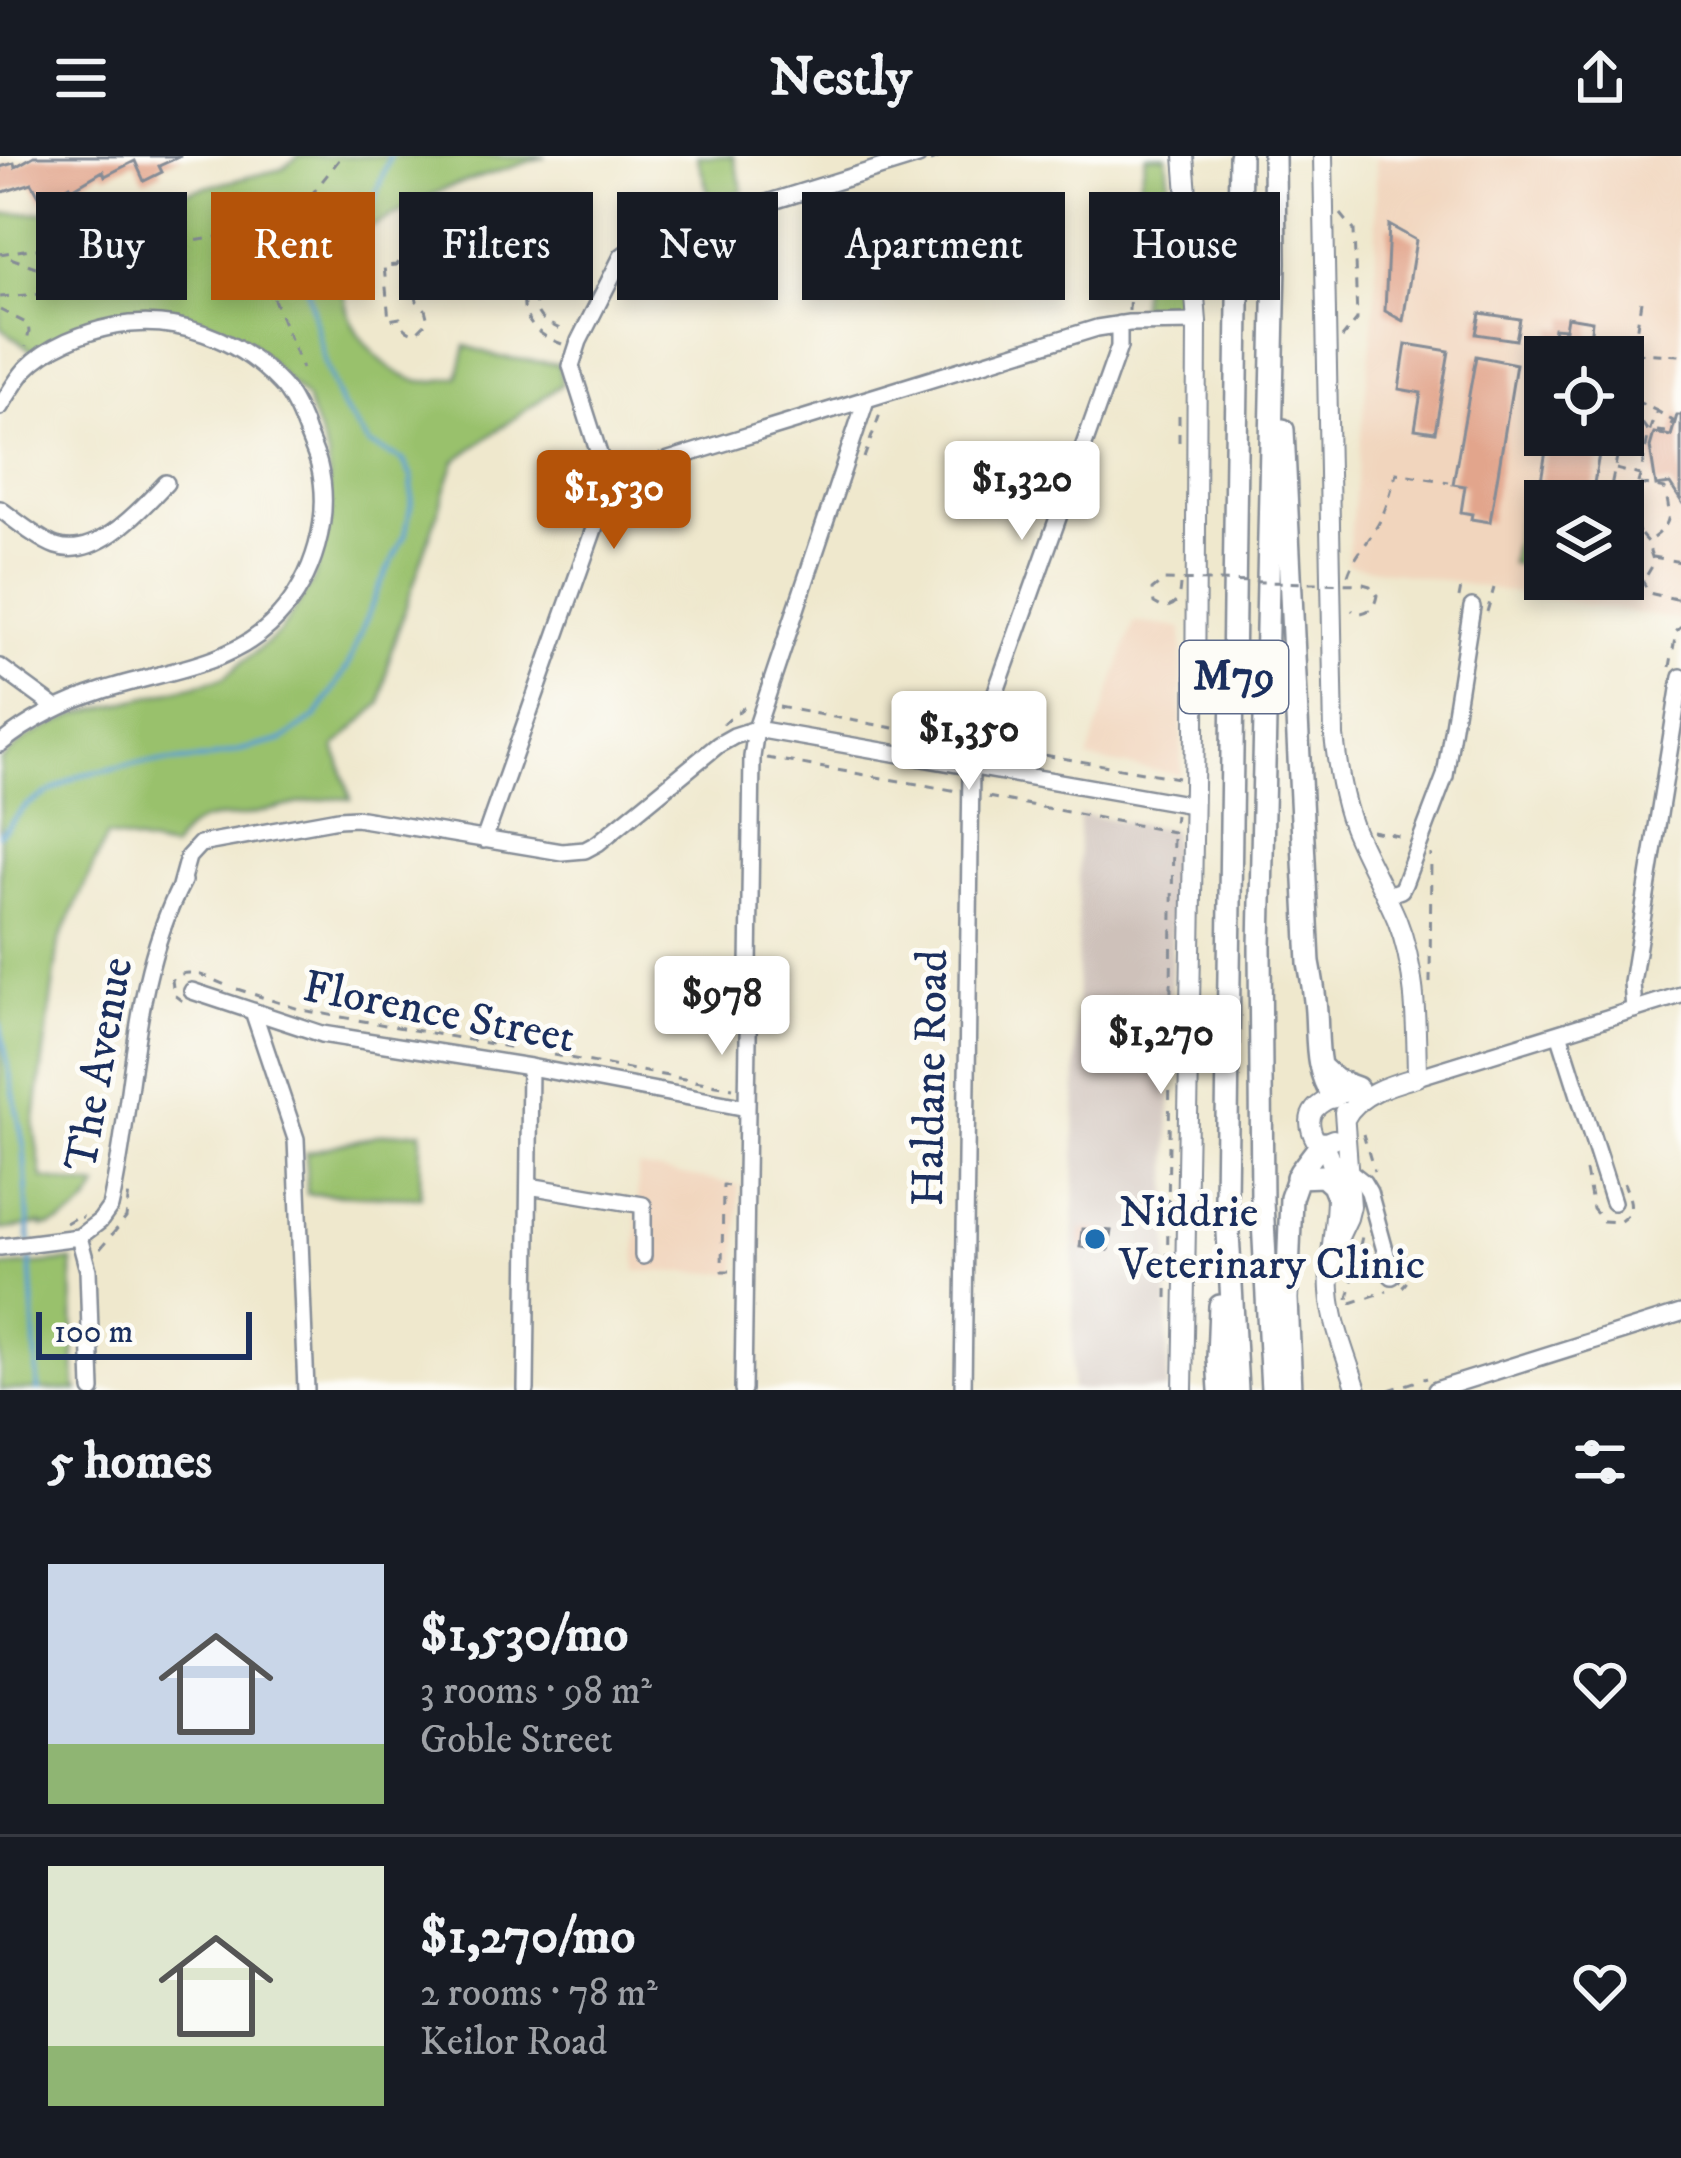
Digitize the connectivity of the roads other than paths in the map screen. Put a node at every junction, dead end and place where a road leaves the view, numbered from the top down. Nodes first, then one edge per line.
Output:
1 (1184, 156) edge
2 (1240, 156) edge
3 (1274, 156) edge
4 (1323, 156) edge
5 (921, 159) edge
6 (1274, 192) edge
7 (1274, 300) edge
8 (1277, 300) edge
9 (1197, 322) junction
10 (1124, 323) junction
11 (866, 400) junction
12 (0, 406) edge
13 (607, 479) junction
14 (166, 483) dead end
15 (0, 509) edge
16 (1473, 608) road end
17 (0, 667) edge
18 (1681, 676) edge
19 (56, 708) junction
20 (755, 729) junction
21 (0, 744) edge
22 (970, 768) junction
23 (1187, 805) junction
24 (484, 840) junction
25 (1385, 896) junction
26 (1681, 995) edge
27 (182, 997) road end
28 (1634, 1010) junction
29 (253, 1011) junction
30 (1559, 1033) junction
31 (1318, 1061) junction
32 (530, 1067) junction
33 (1417, 1077) junction
34 (1389, 1085) junction
35 (1358, 1088) junction
36 (1333, 1097) junction
37 (747, 1108) junction
38 (1349, 1120) junction
39 (1322, 1143) junction
40 (1349, 1171) junction
41 (1297, 1177) junction
42 (529, 1186) junction
43 (1226, 1198) junction
44 (1613, 1202) dead end
45 (1344, 1203) junction
46 (1374, 1219) junction
47 (79, 1237) junction
48 (0, 1247) edge
49 (643, 1256) dead end
50 (1392, 1276) dead end
51 (1681, 1313) edge
52 (92, 1390) edge
53 (306, 1390) edge
54 (526, 1390) edge
55 (743, 1390) edge
56 (963, 1390) edge
57 (1183, 1390) edge
58 (1220, 1390) edge
59 (1237, 1390) edge
60 (1272, 1390) edge
61 (1292, 1390) edge
62 (1357, 1390) edge
63 (1436, 1390) edge

1 - 9 main road
2 - 43 highway, M79
3 - 6 highway, M79
4 - 25 main road
5 - 13 street
7 - 60 highway, M79
8 - 31 highway
9 - 10 street
9 - 23 main road
10 - 11 street
10 - 22 street, Haldane Road
11 - 13 street
11 - 20 street
12 - 19 street
13 - 24 street
14 - 15 street
16 - 25 street
17 - 19 street
18 - 28 street
19 - 21 street
20 - 22 street
20 - 24 street, The Avenue
20 - 37 street
22 - 23 street
22 - 56 street, Haldane Road
23 - 57 main road
24 - 47 street, The Avenue
25 - 33 main road
26 - 28 street
27 - 29 street, Florence Street
28 - 30 street
29 - 32 street, Florence Street
29 - 53 street
30 - 33 street
30 - 44 street
31 - 35 highway
31 - 36 highway
32 - 37 street, Florence Street
32 - 42 street
33 - 34 main road
34 - 35 main road
34 - 38 main road
35 - 36 main road
36 - 38 main road
36 - 39 main road
37 - 55 street
38 - 39 main road
38 - 40 main road
39 - 41 highway
39 - 45 main road
40 - 45 main road
40 - 46 street
41 - 45 highway
41 - 61 highway
42 - 49 street
42 - 54 street
43 - 58 highway
43 - 59 highway, M79
45 - 46 street
45 - 62 main road
46 - 50 street
47 - 48 street, The Avenue
47 - 52 street
51 - 63 street

